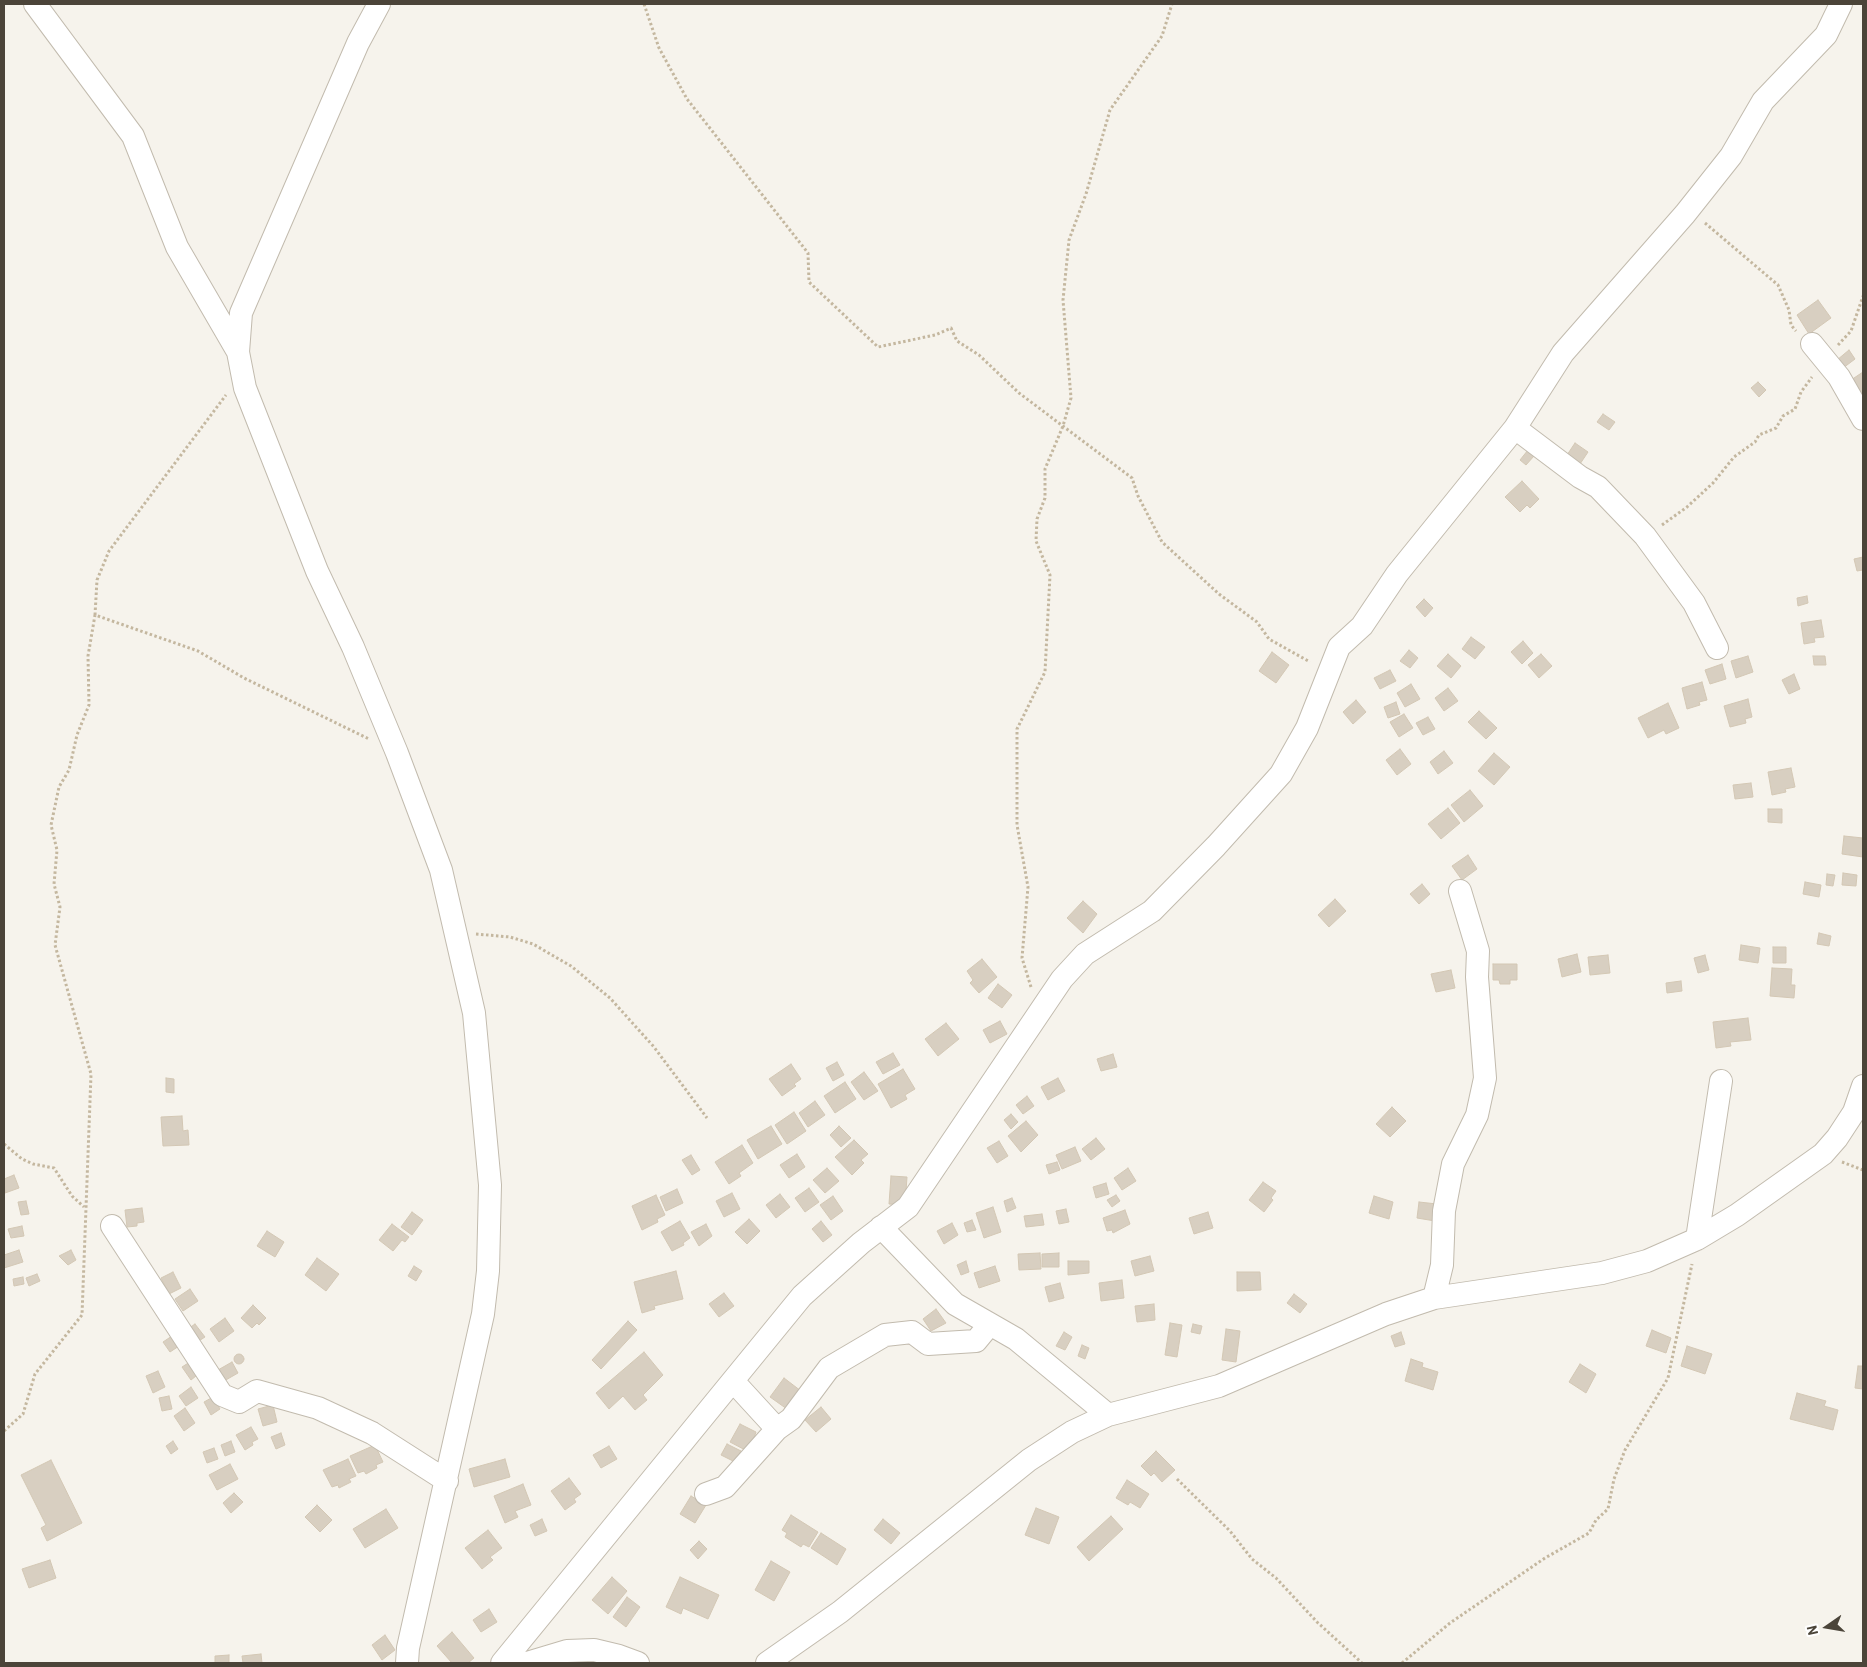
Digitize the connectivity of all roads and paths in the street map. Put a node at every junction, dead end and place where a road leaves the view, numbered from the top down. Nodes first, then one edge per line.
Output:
1 (35, 4) edge
2 (379, 4) edge
3 (644, 4) edge
4 (1172, 4) edge
5 (1841, 4) edge
6 (1685, 214) junction
7 (1863, 296) edge
8 (1818, 351) junction
9 (238, 352) junction
10 (228, 389) dead end
11 (1863, 419) edge
12 (1063, 426) junction
13 (1515, 428) junction
14 (1645, 536) junction
15 (95, 615) junction
16 (1717, 648) dead end
17 (1330, 667) junction
18 (397, 753) junction
19 (1460, 891) dead end
20 (455, 932) junction
21 (1039, 1014) junction
22 (1721, 1081) dead end
23 (1863, 1086) edge
24 (707, 1118) dead end
25 (4, 1144) edge
26 (85, 1208) junction
27 (112, 1226) dead end
28 (881, 1227) junction
29 (1697, 1239) junction
30 (1434, 1298) junction
31 (990, 1324) junction
32 (733, 1381) junction
33 (1108, 1415) junction
34 (777, 1429) junction
35 (4, 1431) edge
36 (1177, 1479) dead end
37 (447, 1481) junction
38 (706, 1494) dead end
39 (567, 1657) edge
40 (407, 1663) edge
41 (502, 1663) edge
42 (527, 1663) edge
43 (638, 1663) edge
44 (767, 1663) edge
45 (1362, 1663) edge
46 (1402, 1663) edge

1 - 9 street
2 - 9 street
3 - 12 path
4 - 12 path
5 - 6 street
6 - 8 path
6 - 13 street
7 - 8 path
8 - 11 street
8 - 14 path
9 - 18 street
10 - 15 path
12 - 17 path
12 - 21 path
13 - 14 street
13 - 17 street
14 - 16 street
15 - 18 path
15 - 26 path
17 - 21 street
18 - 20 street
19 - 30 street
20 - 24 path
20 - 37 street
21 - 28 street
22 - 29 street
23 - 29 street
25 - 26 path
26 - 35 path
27 - 37 street
28 - 31 street
28 - 32 street
29 - 30 street
29 - 46 path
30 - 33 street
31 - 33 street
31 - 34 street
32 - 34 street
32 - 41 street
33 - 44 street
34 - 38 street
36 - 45 path
37 - 40 street
39 - 42 street
39 - 43 street

